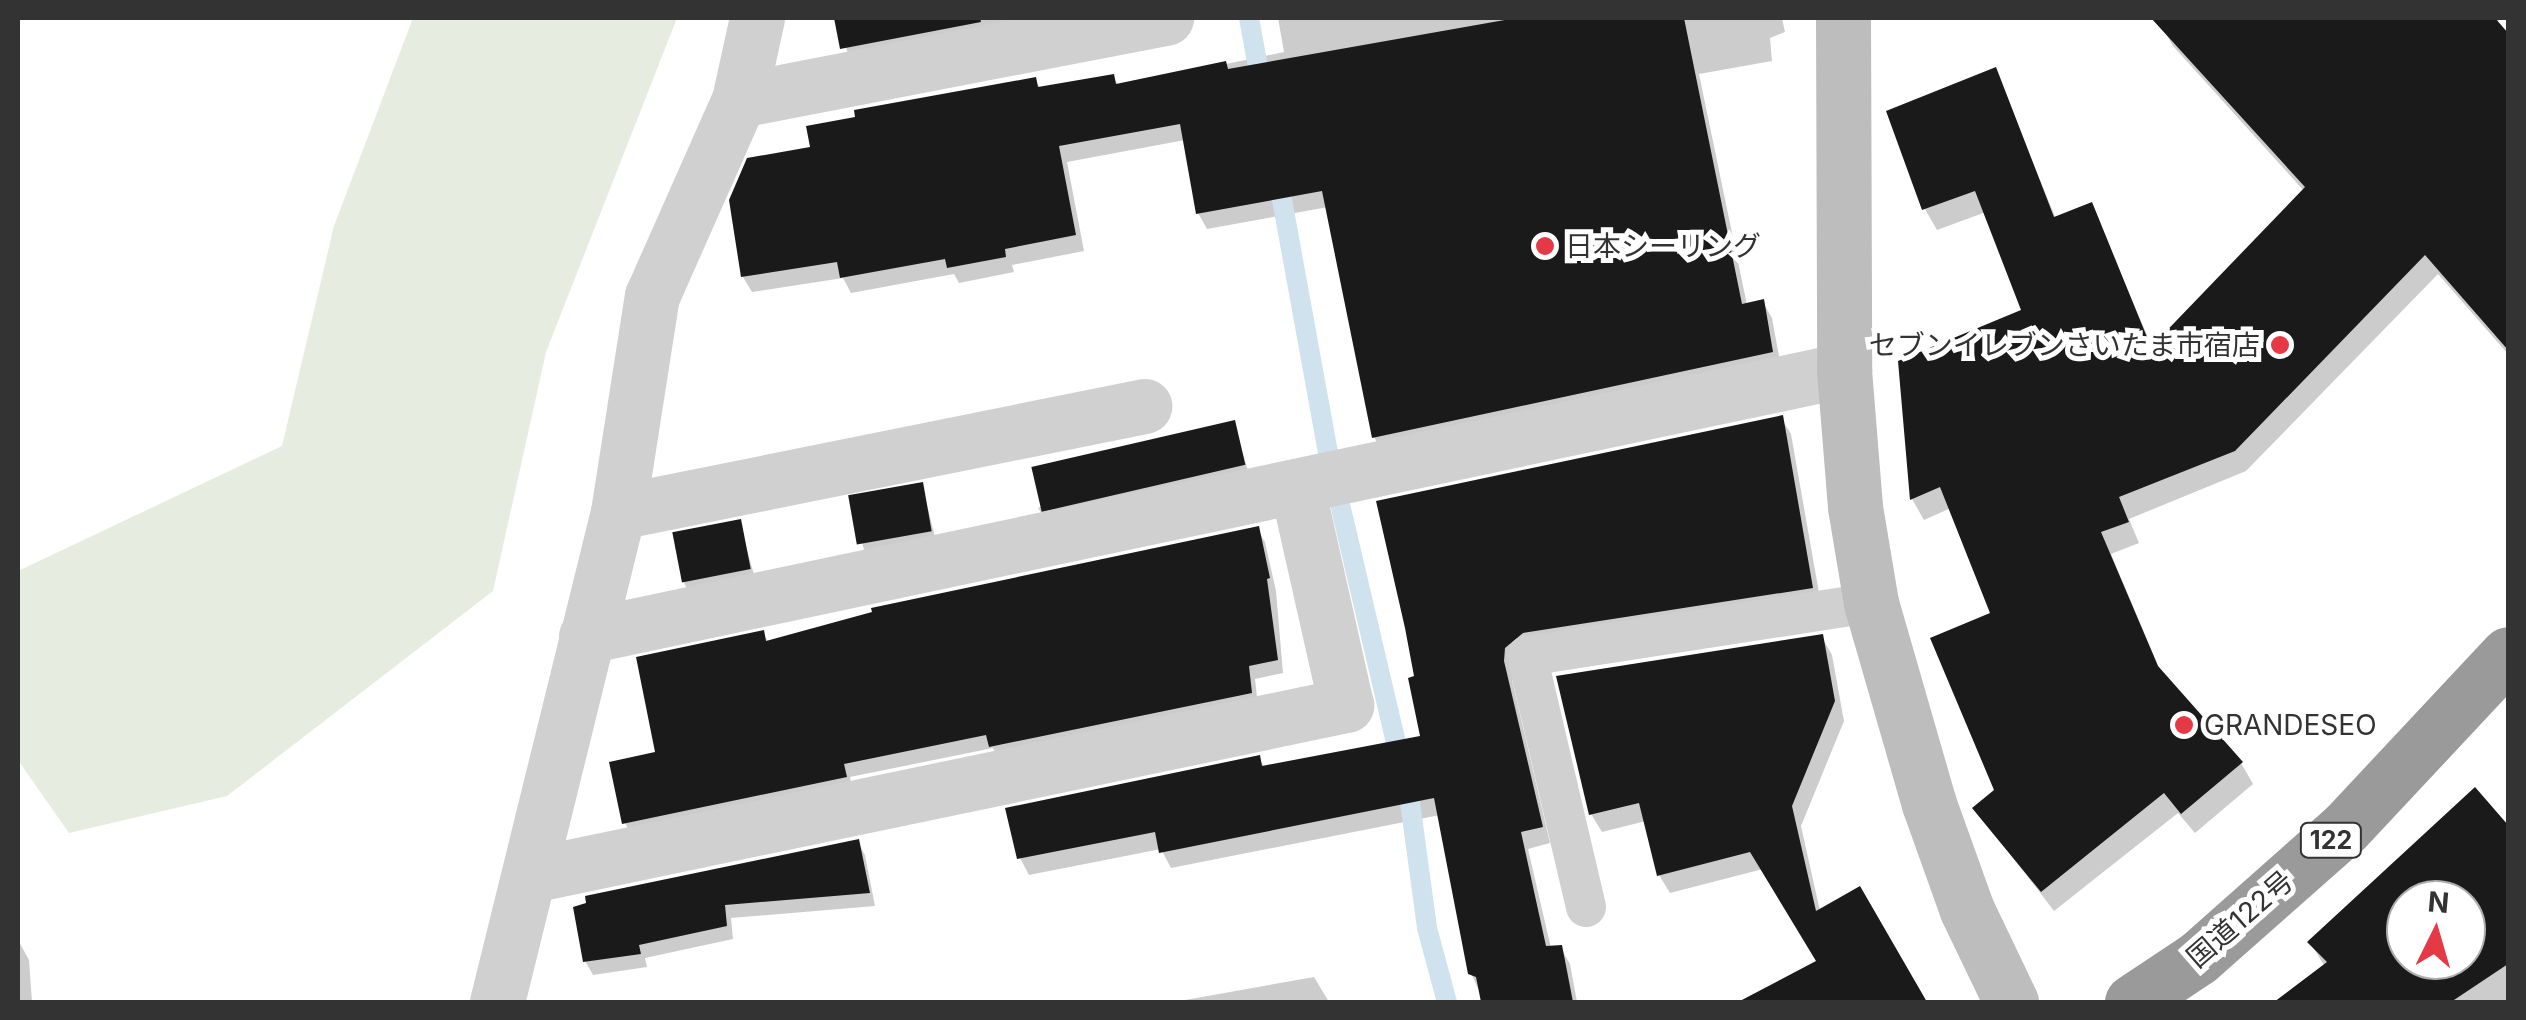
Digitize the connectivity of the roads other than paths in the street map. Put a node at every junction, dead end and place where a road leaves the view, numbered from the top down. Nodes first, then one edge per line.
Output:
1 (757, 18) edge
2 (1166, 18) edge
3 (1843, 18) edge
4 (1111, 23) edge
5 (739, 100) junction
6 (1844, 370) junction
7 (1144, 406) dead end
8 (1297, 487) junction
9 (618, 512) junction
10 (1871, 603) junction
11 (586, 636) junction
12 (2508, 654) edge
13 (530, 875) junction
14 (1586, 907) dead end
15 (497, 1002) edge
16 (2011, 1002) edge
17 (2132, 1002) edge

1 - 5 street
2 - 4 street
3 - 6 street
4 - 5 street
5 - 9 street
6 - 8 street
6 - 10 street
7 - 9 street
8 - 11 street
8 - 13 street
9 - 11 street
10 - 14 lane
10 - 16 street
11 - 13 street
12 - 17 highway, 国道122号 / 122
13 - 15 street

